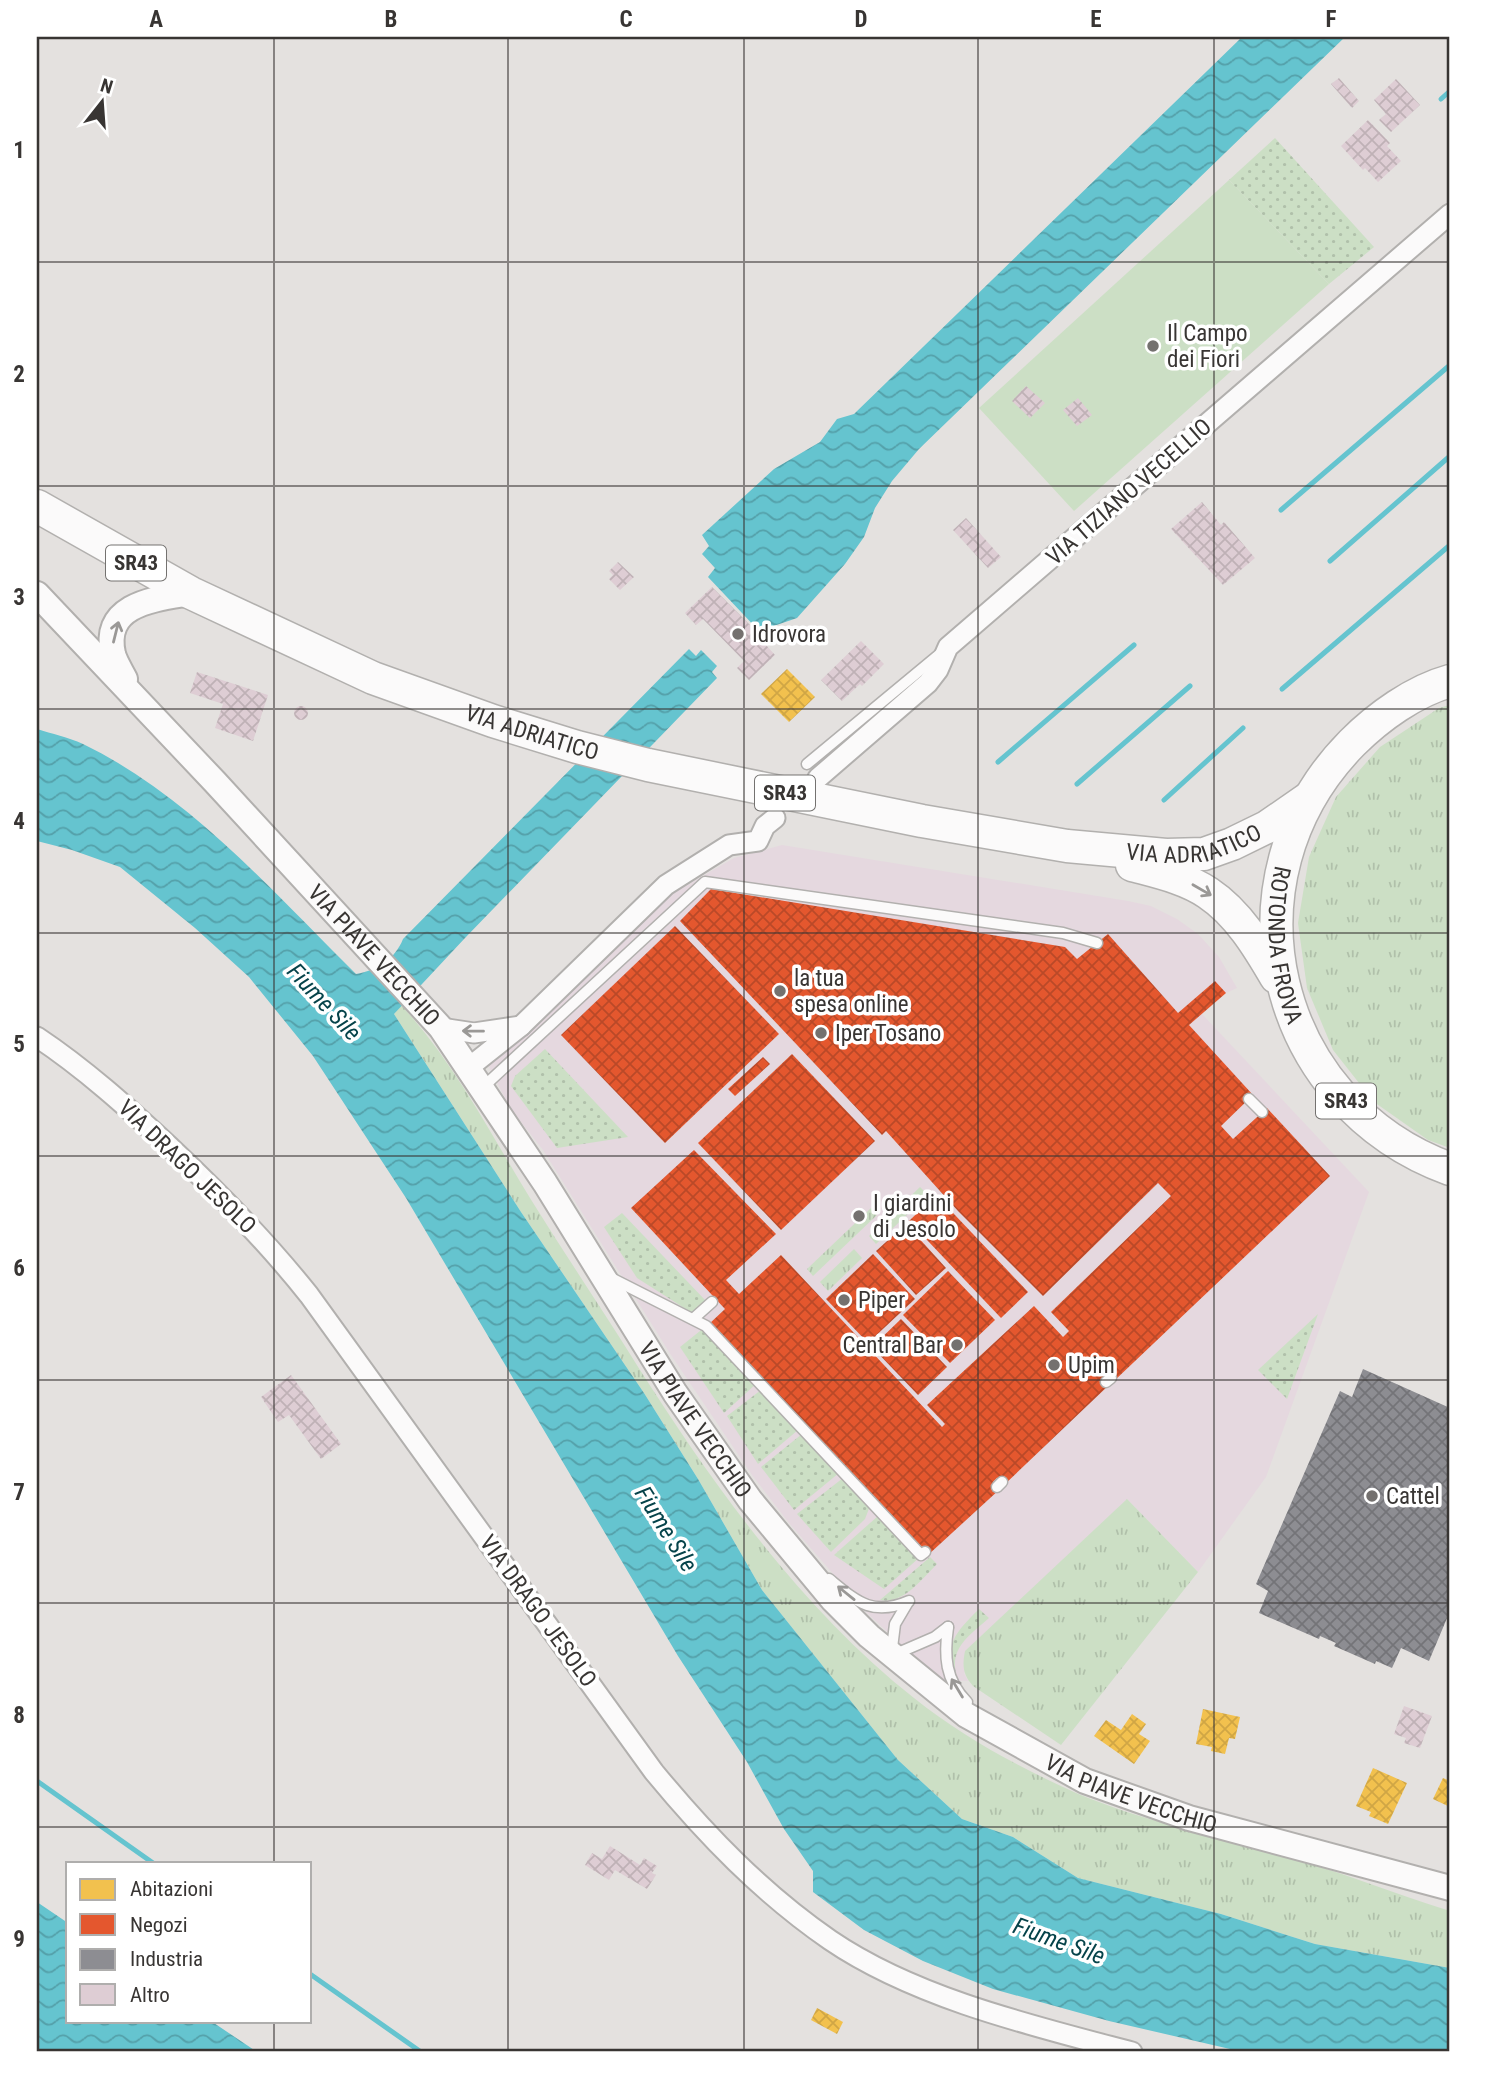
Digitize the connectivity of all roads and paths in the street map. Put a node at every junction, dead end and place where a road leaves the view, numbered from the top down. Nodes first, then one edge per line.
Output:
1 (1450, 214) edge
2 (37, 506) edge
3 (191, 593) junction
4 (37, 594) edge
5 (1450, 681) edge
6 (133, 695) junction
7 (813, 771) dead end
8 (1309, 798) junction
9 (775, 818) dead end
10 (1067, 846) junction
11 (1097, 943) dead end
12 (1285, 993) junction
13 (521, 1026) junction
14 (441, 1028) junction
15 (37, 1037) edge
16 (474, 1079) junction
17 (1249, 1099) dead end
18 (1262, 1112) dead end
19 (1450, 1169) edge
20 (599, 1273) junction
21 (712, 1302) dead end
22 (693, 1319) junction
23 (785, 1544) junction
24 (925, 1552) dead end
25 (891, 1656) junction
26 (1000, 1734) junction
27 (1450, 1888) edge
28 (1132, 2052) edge

1 - 7 street, VIA TIZIANO VECELLIO
2 - 3 main road, VIA ADRIATICO / SR43
6 -> 3 street, VIA PIAVE VECCHIO
3 - 10 main road, VIA ADRIATICO / SR43
4 - 6 street, VIA PIAVE VECCHIO
5 - 8 main road, ROTONDA FROVA / SR43
6 - 14 street, VIA PIAVE VECCHIO
8 - 10 main road, VIA ADRIATICO / SR43
8 - 12 main road, ROTONDA FROVA / SR43
9 - 13 street
10 -> 12 main road, VIA ADRIATICO / SR43
11 - 16 lane
12 - 19 main road, ROTONDA FROVA / SR43
13 -> 14 street
13 - 16 street
14 - 16 street, VIA PIAVE VECCHIO
15 - 28 street, VIA DRAGO JESOLO
16 - 20 street, VIA PIAVE VECCHIO
17 - 18 lane
20 - 22 lane
20 - 23 street, VIA PIAVE VECCHIO
21 - 22 lane
22 - 24 lane
23 - 25 street, VIA PIAVE VECCHIO
25 -> 23 lane
25 - 26 street, VIA PIAVE VECCHIO
26 -> 25 lane
26 - 27 street, VIA PIAVE VECCHIO

